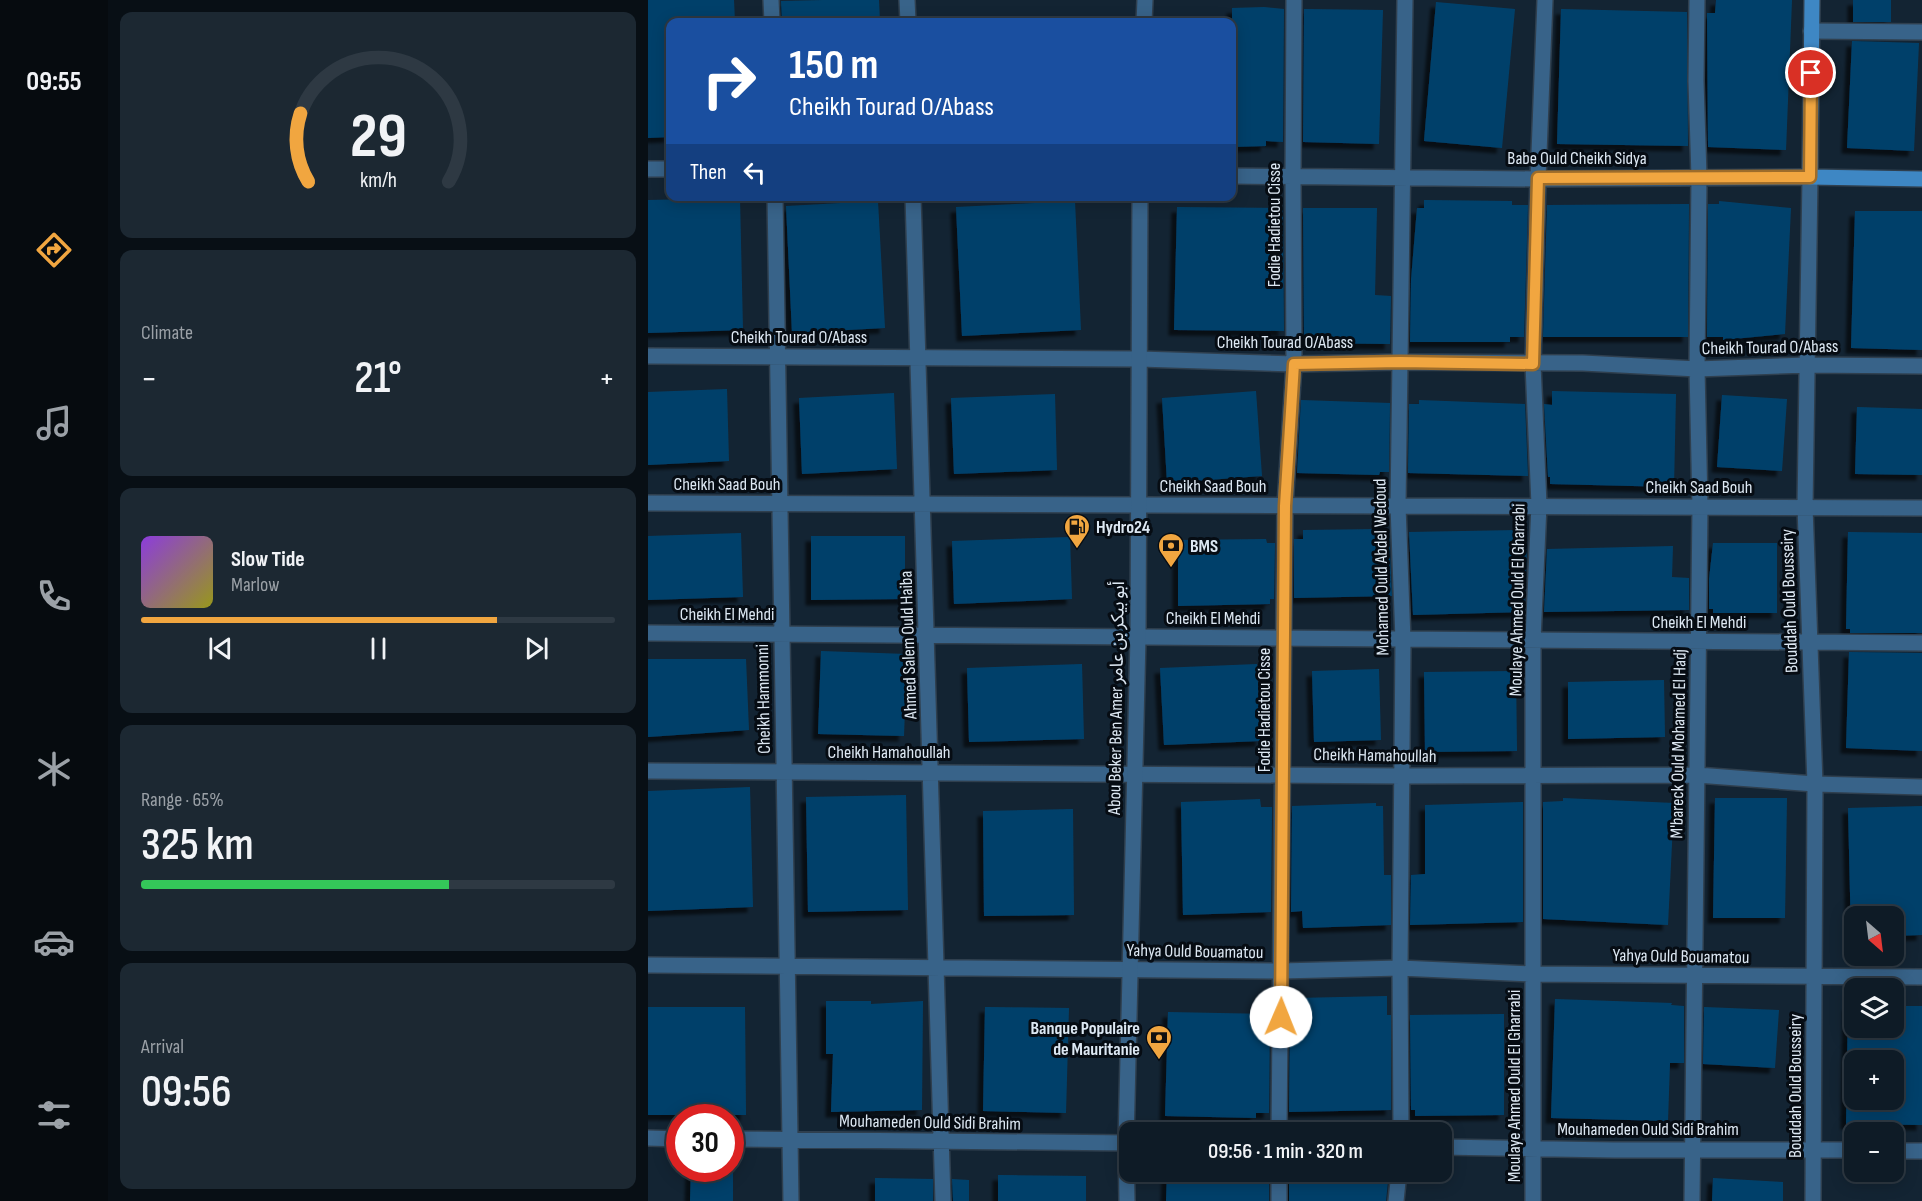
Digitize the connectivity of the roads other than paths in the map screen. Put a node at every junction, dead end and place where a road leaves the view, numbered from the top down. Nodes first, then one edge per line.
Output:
1 (771, 0) edge
2 (907, 0) edge
3 (1144, 0) edge
4 (1294, 0) edge
5 (1405, 0) edge
6 (1545, 0) edge
7 (1697, 0) edge
8 (1812, 0) edge
9 (772, 18) edge
10 (908, 18) edge
11 (1144, 18) edge
12 (1811, 31) junction
13 (1922, 32) edge
14 (648, 168) edge
15 (666, 169) edge
16 (1236, 176) edge
17 (1699, 177) junction
18 (1810, 177) junction
19 (1293, 178) junction
20 (1402, 178) junction
21 (1538, 178) junction
22 (1922, 179) edge
23 (775, 201) edge
24 (913, 201) edge
25 (1140, 201) edge
26 (648, 356) edge
27 (777, 356) junction
28 (918, 357) junction
29 (1140, 359) junction
30 (1400, 362) junction
31 (1294, 364) junction
32 (1533, 364) junction
33 (1807, 365) junction
34 (1922, 366) edge
35 (1697, 369) junction
36 (648, 503) edge
37 (780, 504) junction
38 (923, 505) junction
39 (1139, 505) junction
40 (1539, 505) junction
41 (1285, 506) junction
42 (1398, 506) junction
43 (1700, 507) junction
44 (1805, 507) junction
45 (1922, 508) edge
46 (648, 633) edge
47 (782, 634) junction
48 (927, 636) junction
49 (1138, 637) junction
50 (1284, 638) junction
51 (1403, 640) junction
52 (1533, 640) junction
53 (1698, 642) junction
54 (1811, 642) junction
55 (1922, 643) edge
56 (648, 771) edge
57 (784, 771) junction
58 (931, 772) junction
59 (1134, 773) junction
60 (1283, 774) junction
61 (1533, 775) junction
62 (1696, 775) junction
63 (1403, 776) junction
64 (1815, 784) junction
65 (1922, 787) edge
66 (648, 965) edge
67 (787, 967) junction
68 (937, 968) junction
69 (1400, 968) junction
70 (1131, 970) junction
71 (1281, 971) junction
72 (1534, 974) junction
73 (1695, 975) junction
74 (1815, 976) junction
75 (1922, 977) edge
76 (1128, 1122) edge
77 (1279, 1122) edge
78 (1401, 1122) edge
79 (648, 1138) edge
80 (666, 1139) edge
81 (744, 1139) edge
82 (790, 1140) junction
83 (941, 1141) junction
84 (1119, 1143) edge
85 (1452, 1147) edge
86 (1533, 1148) junction
87 (1692, 1149) junction
88 (1814, 1150) junction
89 (1844, 1150) edge
90 (1904, 1151) edge
91 (1922, 1151) edge
92 (1127, 1182) edge
93 (1279, 1182) edge
94 (1398, 1182) edge
95 (791, 1201) edge
96 (943, 1201) edge
97 (1127, 1201) edge
98 (1279, 1201) edge
99 (1396, 1201) edge
100 (1533, 1201) edge
101 (1692, 1201) edge
102 (1813, 1201) edge

1 - 9 street
2 - 10 street
3 - 11 street
4 - 19 street, Fodie Hadietou Cisse
5 - 20 street, Mohamed Ould Abdel Wedoud
6 - 21 street, Moulaye Ahmed Ould El Gharrabi
7 - 17 street, M'bareck Ould Mohamed El Hadj
8 - 12 main road, Bouddah Ould Bousseiry
12 - 13 street
12 - 18 main road, Bouddah Ould Bousseiry
14 - 15 street
16 - 19 street, Babe Ould Cheikh Sidya
17 - 18 street, Babe Ould Cheikh Sidya
17 - 21 street, Babe Ould Cheikh Sidya
17 - 35 street, M'bareck Ould Mohamed El Hadj
18 - 22 main road, Babe Ould Cheikh Sidya
18 - 33 street, Bouddah Ould Bousseiry
19 - 20 street, Babe Ould Cheikh Sidya
19 - 31 street, Fodie Hadietou Cisse
20 - 21 street, Babe Ould Cheikh Sidya
20 - 30 street, Mohamed Ould Abdel Wedoud
21 - 32 street, Moulaye Ahmed Ould El Gharrabi
23 - 27 street, Cheikh Hammonni
24 - 28 street, Ahmed Salem Ould Haiba
25 - 29 street, Abou Beker Ben Amer أبو بيكر بن عامر
26 - 27 street, Cheikh Tourad O/Abass
27 - 28 street, Cheikh Tourad O/Abass
27 - 37 street, Cheikh Hammonni
28 - 29 street, Cheikh Tourad O/Abass
28 - 38 street, Ahmed Salem Ould Haiba
29 - 31 street, Cheikh Tourad O/Abass
29 - 39 street, Abou Beker Ben Amer أبو بيكر بن عامر
30 - 31 street, Cheikh Tourad O/Abass
30 - 32 street, Cheikh Tourad O/Abass
30 - 42 street, Mohamed Ould Abdel Wedoud
31 - 41 street, Fodie Hadietou Cisse
32 - 35 street, Cheikh Tourad O/Abass
32 - 40 street, Moulaye Ahmed Ould El Gharrabi
33 - 34 street, Cheikh Tourad O/Abass
33 - 35 street, Cheikh Tourad O/Abass
33 - 44 street, Bouddah Ould Bousseiry
35 - 43 street, M'bareck Ould Mohamed El Hadj
36 - 37 street, Cheikh Saad Bouh
37 - 38 street, Cheikh Saad Bouh
37 - 47 street, Cheikh Hammonni
38 - 39 street, Cheikh Saad Bouh
38 - 48 street, Ahmed Salem Ould Haiba
39 - 41 street, Cheikh Saad Bouh
39 - 49 street, Abou Beker Ben Amer أبو بيكر بن عامر
40 - 42 street, Cheikh Saad Bouh
40 - 43 street, Cheikh Saad Bouh
40 - 52 street, Moulaye Ahmed Ould El Gharrabi
41 - 42 street, Cheikh Saad Bouh
41 - 50 street, Fodie Hadietou Cisse
42 - 51 street, Mohamed Ould Abdel Wedoud
43 - 44 street, Cheikh Saad Bouh
43 - 53 street, M'bareck Ould Mohamed El Hadj
44 - 45 street, Cheikh Saad Bouh
44 - 54 street, Bouddah Ould Bousseiry
46 - 47 street, Cheikh El Mehdi
47 - 48 street, Cheikh El Mehdi
47 - 57 street, Cheikh Hammonni
48 - 49 street, Cheikh El Mehdi
48 - 58 street, Ahmed Salem Ould Haiba
49 - 50 street, Cheikh El Mehdi
49 - 59 street, Abou Beker Ben Amer أبو بيكر بن عامر
50 - 51 street, Cheikh El Mehdi
50 - 60 street, Fodie Hadietou Cisse
51 - 52 street, Cheikh El Mehdi
51 - 63 street, Mohamed Ould Abdel Wedoud
52 - 53 street, Cheikh El Mehdi
52 - 61 street, Moulaye Ahmed Ould El Gharrabi
53 - 54 street, Cheikh El Mehdi
53 - 62 street, M'bareck Ould Mohamed El Hadj
54 - 55 street, Cheikh El Mehdi
54 - 64 street, Bouddah Ould Bousseiry
56 - 57 street, Cheikh Hamahoullah
57 - 58 street, Cheikh Hamahoullah
57 - 67 street, Cheikh Hammonni
58 - 59 street, Cheikh Hamahoullah
58 - 68 street, Ahmed Salem Ould Haiba
59 - 60 street, Cheikh Hamahoullah
59 - 70 street, Abou Beker Ben Amer أبو بيكر بن عامر
60 - 63 street, Cheikh Hamahoullah
60 - 71 street, Fodie Hadietou Cisse
61 - 62 street, Cheikh Hamahoullah
61 - 63 street, Cheikh Hamahoullah
61 - 72 street, Moulaye Ahmed Ould El Gharrabi
62 - 64 street, Cheikh Hamahoullah
62 - 73 street, M'bareck Ould Mohamed El Hadj
63 - 69 street, Mohamed Ould Abdel Wedoud
64 - 65 street, Cheikh Hamahoullah
64 - 74 street, Bouddah Ould Bousseiry
66 - 67 street, Yahya Ould Bouamatou
67 - 68 street, Yahya Ould Bouamatou
67 - 82 street, Cheikh Hammonni
68 - 70 street, Yahya Ould Bouamatou
68 - 83 street, Ahmed Salem Ould Haiba
69 - 71 street, Yahya Ould Bouamatou
69 - 72 street, Yahya Ould Bouamatou
69 - 78 street, Mohamed Ould Abdel Wedoud
70 - 71 street, Yahya Ould Bouamatou
70 - 76 street, Abou Beker Ben Amer أبو بيكر بن عامر
71 - 77 street, Fodie Hadietou Cisse
72 - 73 street, Yahya Ould Bouamatou
72 - 86 street, Moulaye Ahmed Ould El Gharrabi
73 - 74 street, Yahya Ould Bouamatou
73 - 87 street, M'bareck Ould Mohamed El Hadj
74 - 75 street, Yahya Ould Bouamatou
74 - 88 street, Bouddah Ould Bousseiry
79 - 80 street
81 - 82 street, Mouhameden Ould Sidi Brahim
82 - 83 street, Mouhameden Ould Sidi Brahim
82 - 95 street, Cheikh Hammonni
83 - 84 street, Mouhameden Ould Sidi Brahim
83 - 96 street, Ahmed Salem Ould Haiba
85 - 86 street, Mouhameden Ould Sidi Brahim
86 - 87 street, Mouhameden Ould Sidi Brahim
86 - 100 street, Moulaye Ahmed Ould El Gharrabi
87 - 88 street, Mouhameden Ould Sidi Brahim
87 - 101 street, M'bareck Ould Mohamed El Hadj
88 - 89 street, Mouhameden Ould Sidi Brahim
88 - 102 street, Bouddah Ould Bousseiry
90 - 91 street
92 - 97 street, Abou Beker Ben Amer أبو بيكر بن عامر
93 - 98 street
94 - 99 street

